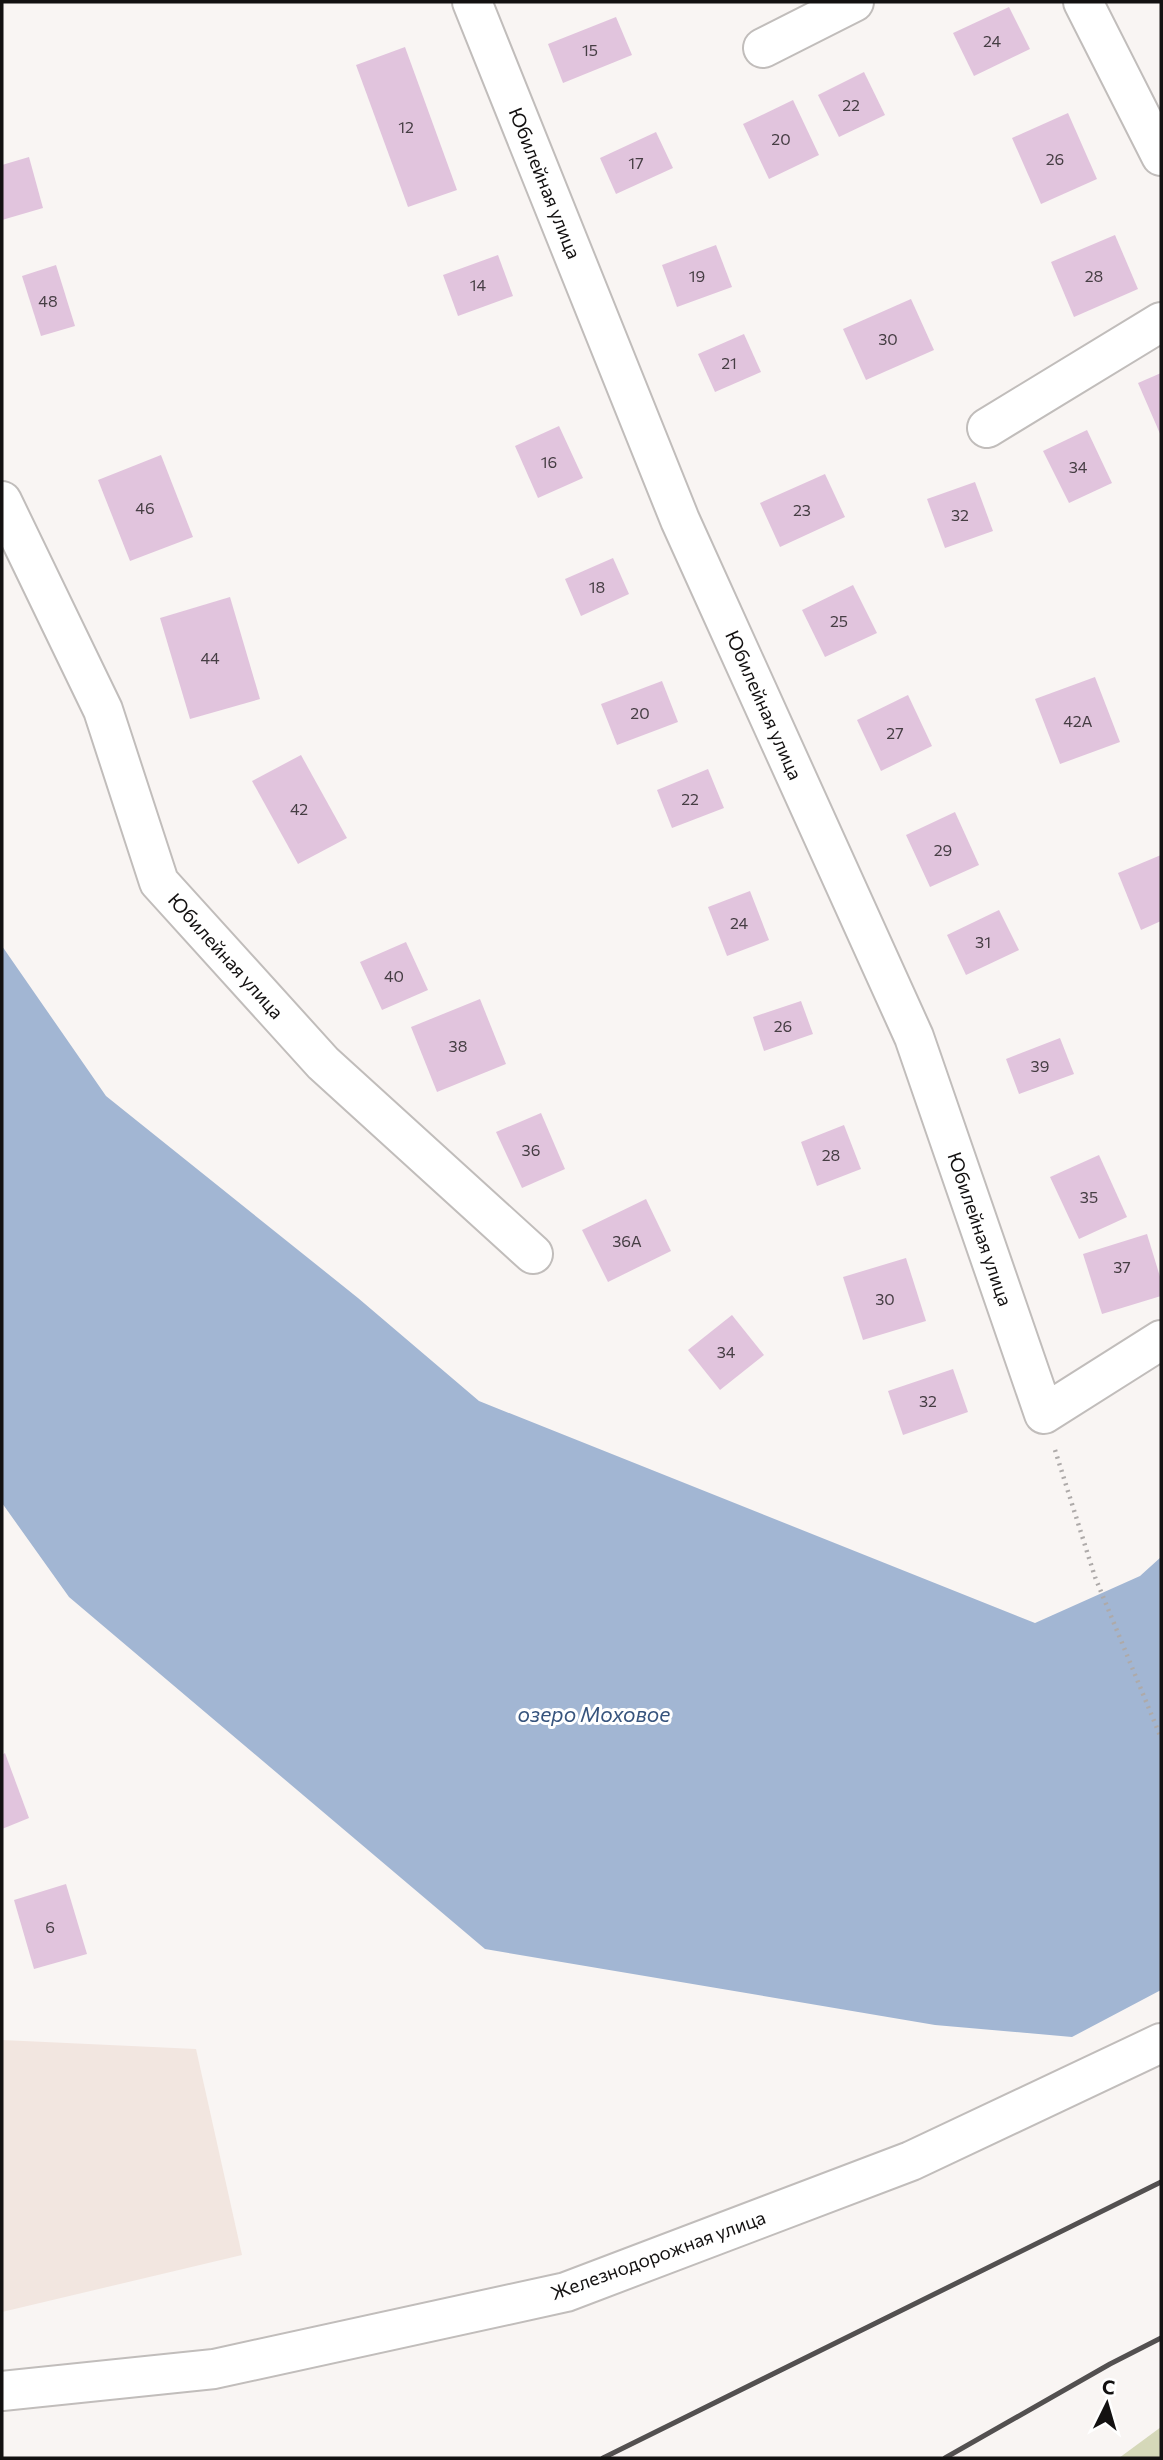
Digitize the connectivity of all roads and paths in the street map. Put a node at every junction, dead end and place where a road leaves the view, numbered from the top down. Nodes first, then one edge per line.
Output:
1 (472, 2) edge
2 (855, 2) edge
3 (1083, 2) edge
4 (763, 48) dead end
5 (1161, 156) edge
6 (1161, 322) edge
7 (987, 428) dead end
8 (2, 501) edge
9 (533, 1254) dead end
10 (1161, 1340) edge
11 (1044, 1414) junction
12 (1161, 1738) edge
13 (1161, 2043) edge
14 (2, 2391) edge

1 - 11 street, Юбилейная улица
2 - 4 street
3 - 5 street
6 - 7 street
8 - 9 street, Юбилейная улица
10 - 11 street
11 - 12 path
13 - 14 street, Железнодорожная улица

